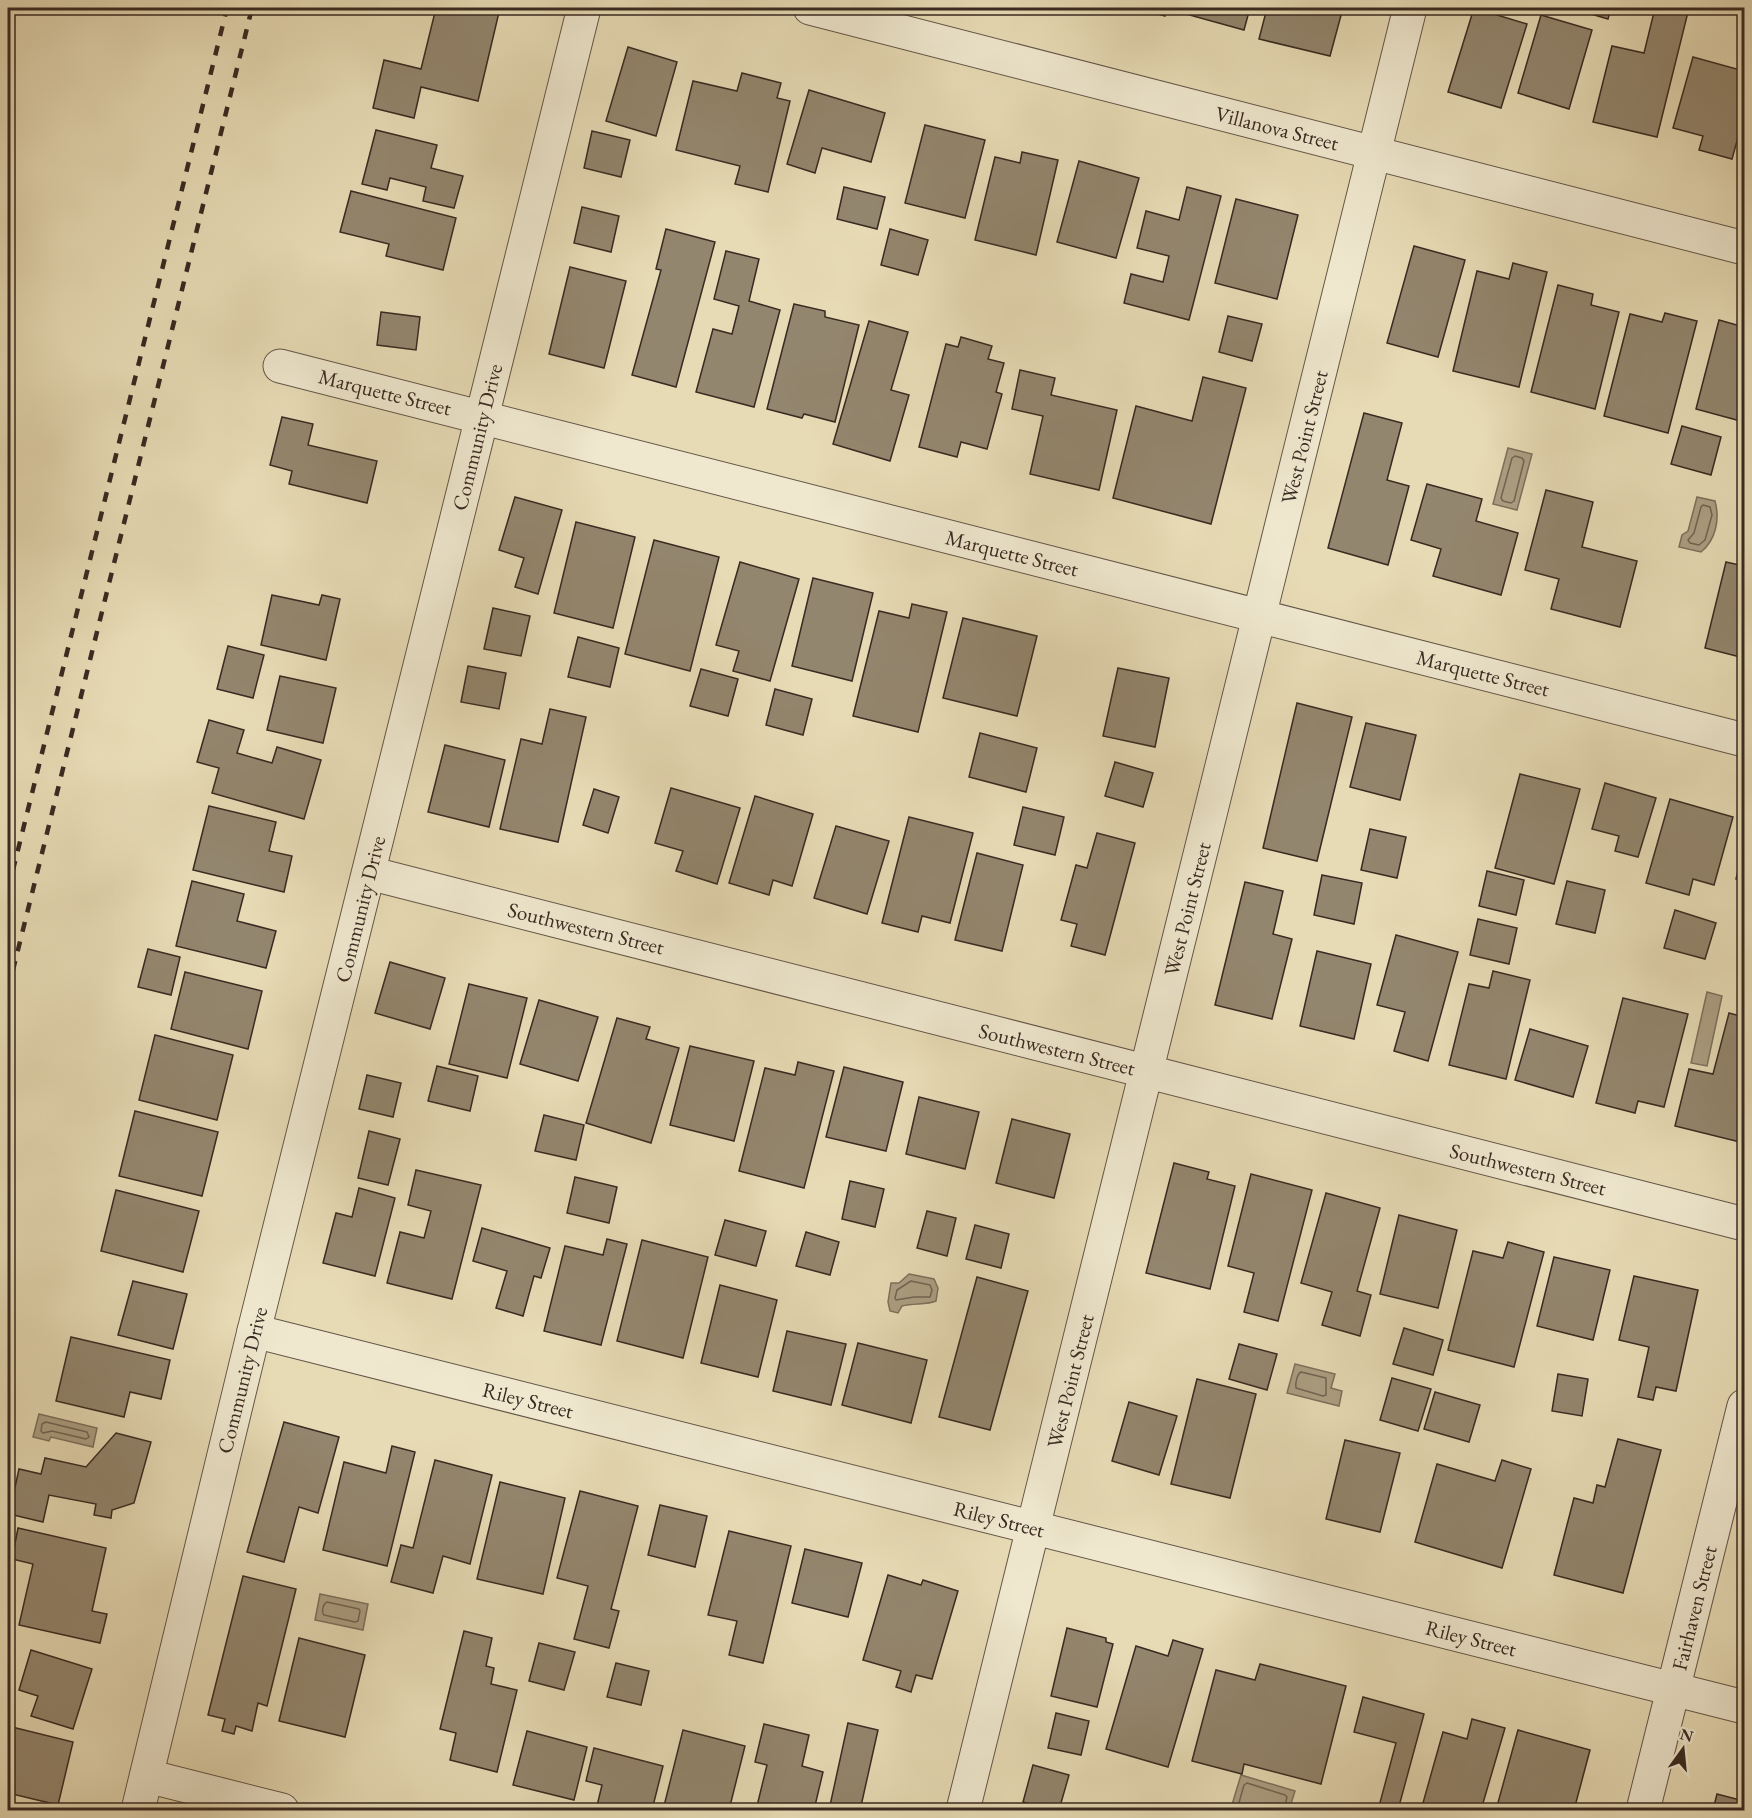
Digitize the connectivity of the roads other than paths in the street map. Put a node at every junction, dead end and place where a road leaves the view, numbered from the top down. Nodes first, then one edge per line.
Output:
1 (584, 8) edge
2 (810, 8) edge
3 (1410, 8) edge
4 (1374, 153) junction
5 (1744, 248) edge
6 (280, 366) dead end
7 (482, 418) junction
8 (1259, 616) junction
9 (1744, 740) edge
10 (369, 873) junction
11 (1146, 1071) junction
12 (1744, 1224) edge
13 (254, 1331) junction
14 (1744, 1406) edge
15 (1033, 1527) junction
16 (1674, 1689) junction
17 (1744, 1707) edge
18 (147, 1776) junction
19 (138, 1810) edge
20 (282, 1810) edge
21 (963, 1810) edge
22 (1643, 1810) edge

1 - 7 street, Community Drive
2 - 4 street, Villanova Street
3 - 4 street, West Point Street
4 - 5 street, Villanova Street
4 - 8 street, West Point Street
6 - 7 street, Marquette Street
7 - 8 street, Marquette Street
7 - 10 street, Community Drive
8 - 9 street, Marquette Street
8 - 11 street, West Point Street
10 - 11 street, Southwestern Street
10 - 13 street, Community Drive
11 - 12 street, Southwestern Street
11 - 15 street, West Point Street
13 - 15 street, Riley Street
13 - 18 street, Community Drive
14 - 16 street, Fairhaven Street
15 - 16 street, Riley Street
15 - 21 street, West Point Street
16 - 17 street, Riley Street
16 - 22 street, Fairhaven Street
18 - 19 street, Community Drive
18 - 20 street

